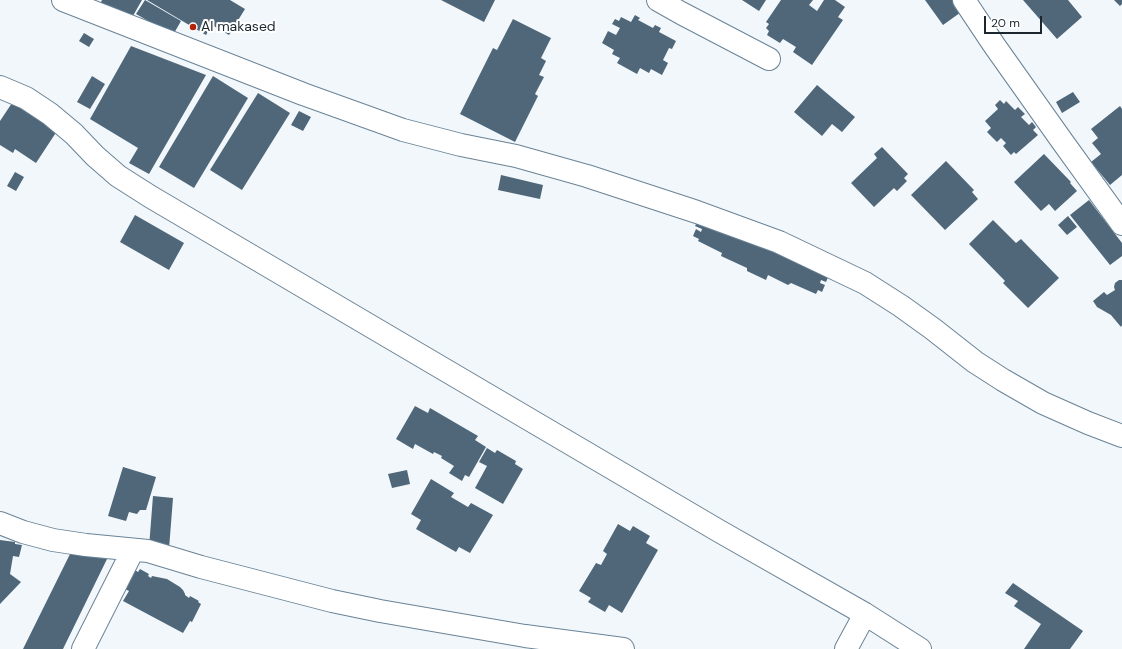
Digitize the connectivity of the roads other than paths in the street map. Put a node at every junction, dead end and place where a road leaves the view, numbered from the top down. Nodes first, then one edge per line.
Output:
1 (63, 0) edge
2 (658, 0) edge
3 (964, 0) edge
4 (769, 59) dead end
5 (0, 87) edge
6 (1122, 224) edge
7 (1122, 436) edge
8 (0, 524) edge
9 (134, 550) junction
10 (865, 614) junction
11 (83, 649) edge
12 (623, 649) edge
13 (846, 649) edge
14 (920, 649) edge

1 - 7 street
2 - 4 street
3 - 6 street
5 - 10 street
8 - 9 street
9 - 11 street
9 - 12 street
10 - 13 street
10 - 14 street

